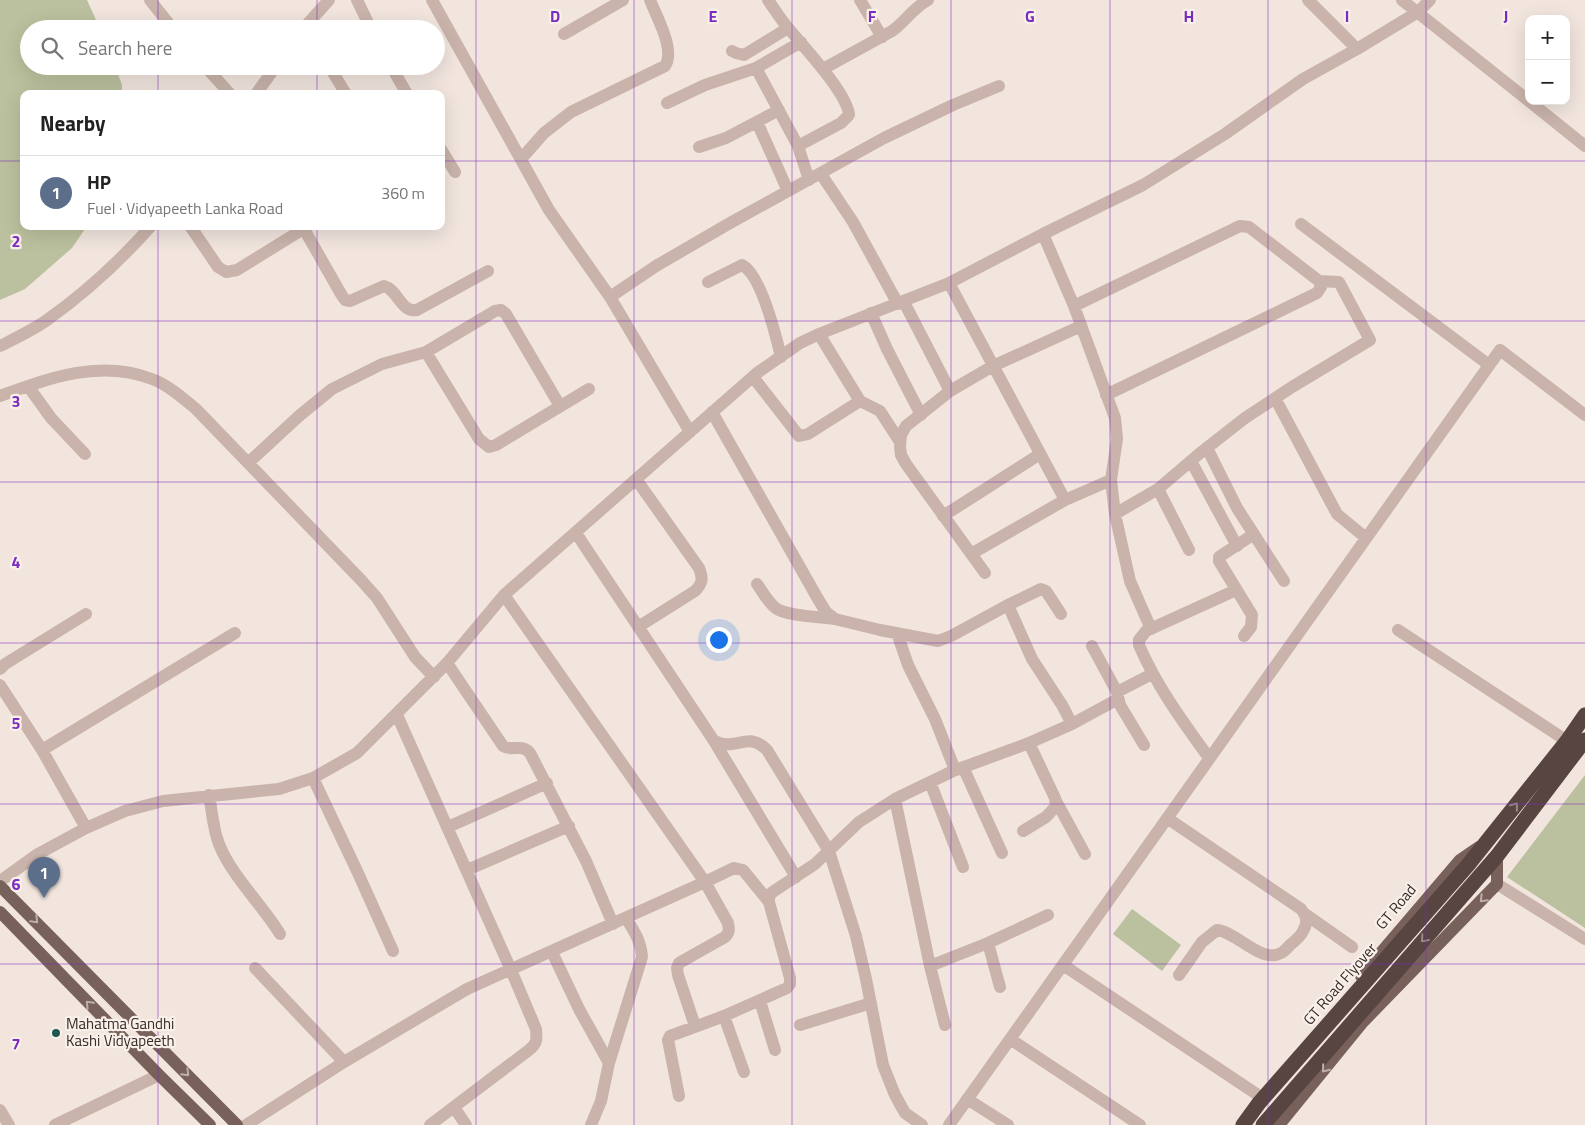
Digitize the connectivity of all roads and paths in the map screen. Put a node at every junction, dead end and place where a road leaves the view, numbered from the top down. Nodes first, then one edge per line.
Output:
1 (150, 0) edge
2 (329, 0) edge
3 (356, 0) edge
4 (361, 0) edge
5 (432, 0) edge
6 (623, 0) edge
7 (650, 0) edge
8 (768, 0) edge
9 (860, 0) edge
10 (928, 0) edge
11 (1308, 0) edge
12 (1402, 0) edge
13 (1430, 0) edge
14 (1418, 12) junction
15 (167, 20) edge
16 (311, 20) edge
17 (366, 20) edge
18 (443, 20) edge
19 (445, 23) edge
20 (788, 28) junction
21 (564, 34) dead end
22 (882, 38) junction
23 (801, 42) junction
24 (1357, 49) junction
25 (732, 50) dead end
26 (756, 68) junction
27 (823, 69) junction
28 (212, 75) edge
29 (270, 75) edge
30 (334, 75) edge
31 (396, 75) edge
32 (1000, 86) dead end
33 (223, 90) edge
34 (259, 90) edge
35 (344, 90) edge
36 (405, 90) edge
37 (1525, 98) edge
38 (667, 103) dead end
39 (1534, 105) edge
40 (779, 110) junction
41 (757, 122) junction
42 (798, 146) junction
43 (1585, 146) edge
44 (699, 147) dead end
45 (445, 155) edge
46 (521, 159) junction
47 (456, 172) dead end
48 (815, 177) junction
49 (788, 191) junction
50 (1302, 224) dead end
51 (148, 230) edge
52 (193, 230) edge
53 (301, 230) edge
54 (308, 230) edge
55 (1043, 234) junction
56 (488, 271) dead end
57 (1319, 281) junction
58 (708, 282) dead end
59 (949, 283) junction
60 (610, 297) junction
61 (901, 303) junction
62 (1074, 306) junction
63 (871, 313) junction
64 (1081, 326) junction
65 (818, 334) junction
66 (0, 346) edge
67 (426, 352) junction
68 (781, 357) junction
69 (1489, 365) junction
70 (993, 366) junction
71 (753, 376) junction
72 (28, 386) junction
73 (589, 389) dead end
74 (950, 391) junction
75 (1106, 395) junction
76 (0, 396) edge
77 (1275, 398) junction
78 (860, 401) junction
79 (560, 406) junction
80 (712, 412) junction
81 (1585, 414) edge
82 (921, 415) junction
83 (690, 432) junction
84 (900, 442) junction
85 (1207, 448) junction
86 (85, 454) dead end
87 (1040, 454) junction
88 (1191, 461) junction
89 (248, 463) junction
90 (636, 479) junction
91 (1111, 480) junction
92 (1158, 489) junction
93 (1065, 500) junction
94 (1115, 514) junction
95 (944, 516) junction
96 (576, 533) junction
97 (1254, 534) junction
98 (1366, 538) junction
99 (1237, 546) junction
100 (1189, 550) dead end
101 (971, 554) junction
102 (985, 573) dead end
103 (1284, 581) dead end
104 (758, 584) dead end
105 (1236, 590) junction
106 (504, 595) junction
107 (1008, 605) junction
108 (86, 614) dead end
109 (1061, 614) dead end
110 (835, 619) junction
111 (638, 627) junction
112 (1151, 629) junction
113 (1398, 630) dead end
114 (235, 633) dead end
115 (897, 633) junction
116 (1244, 636) dead end
117 (1092, 646) dead end
118 (2, 662) edge
119 (447, 663) junction
120 (1152, 674) junction
121 (434, 676) junction
122 (0, 685) edge
123 (1117, 695) junction
124 (397, 715) junction
125 (1585, 716) edge
126 (1072, 724) junction
127 (714, 742) junction
128 (1029, 743) junction
129 (1577, 743) edge
130 (1144, 745) dead end
131 (42, 750) junction
132 (1209, 758) junction
133 (959, 768) junction
134 (313, 778) junction
135 (930, 782) junction
136 (547, 783) junction
137 (209, 795) junction
138 (1055, 798) junction
139 (895, 799) junction
140 (1167, 818) junction
141 (569, 826) junction
142 (448, 827) junction
143 (86, 828) junction
144 (1023, 831) dead end
145 (1484, 844) junction
146 (829, 851) junction
147 (1002, 853) dead end
148 (1085, 854) dead end
149 (1497, 856) junction
150 (963, 867) dead end
151 (467, 870) junction
152 (796, 877) junction
153 (0, 880) edge
154 (705, 882) junction
155 (1497, 884) junction
156 (0, 886) edge
157 (14, 899) junction
158 (769, 902) junction
159 (0, 913) edge
160 (1305, 914) junction
161 (1048, 915) dead end
162 (626, 918) junction
163 (613, 924) junction
164 (280, 934) dead end
165 (1585, 939) edge
166 (988, 943) junction
167 (1352, 947) dead end
168 (393, 951) dead end
169 (552, 952) junction
170 (1063, 965) junction
171 (930, 966) junction
172 (255, 968) dead end
173 (511, 970) junction
174 (1179, 975) dead end
175 (1000, 987) dead end
176 (760, 1001) junction
177 (871, 1003) junction
178 (724, 1016) junction
179 (800, 1025) dead end
180 (945, 1025) dead end
181 (695, 1026) junction
182 (1010, 1039) junction
183 (776, 1050) dead end
184 (344, 1062) junction
185 (609, 1063) junction
186 (744, 1072) dead end
187 (159, 1075) junction
188 (1258, 1095) junction
189 (679, 1096) dead end
190 (968, 1100) junction
191 (454, 1107) junction
192 (0, 1110) edge
193 (8, 1125) edge
194 (55, 1125) edge
195 (210, 1125) edge
196 (237, 1125) edge
197 (246, 1125) edge
198 (430, 1125) edge
199 (466, 1125) edge
200 (591, 1125) edge
201 (922, 1125) edge
202 (949, 1125) edge
203 (1008, 1125) edge
204 (1140, 1125) edge
205 (1236, 1125) edge
206 (1243, 1125) edge
207 (1263, 1125) edge
208 (1279, 1125) edge

1 - 15 street
2 - 16 street
3 - 4 street
3 - 17 street
5 - 18 street
6 - 21 street
7 - 46 street
8 - 20 street
9 - 22 street
10 - 22 street
11 - 24 street
12 - 14 street
13 - 14 street
14 - 24 street
14 - 37 street
19 - 46 street
20 - 23 street
20 - 25 street
22 - 27 street
23 - 26 street
23 - 27 street
24 - 55 street
26 - 38 street
26 - 40 street
27 - 42 street
28 - 33 street
29 - 34 street
30 - 35 street
31 - 36 street
32 - 48 street
39 - 43 street
40 - 41 street
40 - 42 street
41 - 44 street
41 - 49 street
42 - 48 street
45 - 47 street
46 - 60 street
48 - 49 street
48 - 61 street
49 - 60 street
50 - 69 street
51 - 66 street
52 - 53 street
54 - 56 street
55 - 59 street
55 - 62 street
57 - 62 street
57 - 75 street
57 - 77 street
58 - 68 street
59 - 61 street
59 - 70 street
60 - 83 street
61 - 63 street
61 - 74 street
62 - 64 street
63 - 65 street
63 - 82 street
64 - 70 street
64 - 75 street
65 - 68 street
65 - 78 street
67 - 79 street
67 - 79 street
67 - 89 street
68 - 71 street
69 - 81 street
69 - 98 street
70 - 74 street
70 - 87 street
71 - 78 street
71 - 80 street
72 - 76 street
72 - 86 street
72 - 89 street
73 - 79 street
74 - 82 street
75 - 91 street
77 - 85 street
77 - 98 street
78 - 84 street
80 - 83 street
80 - 110 street
82 - 84 street
83 - 90 street
84 - 95 street
85 - 88 street
85 - 97 street
87 - 93 street
87 - 95 street
88 - 92 street
88 - 99 street
89 - 121 street
90 - 96 street
90 - 111 street
91 - 93 street
91 - 94 street
92 - 94 street
92 - 100 street
93 - 101 street
94 - 112 street
95 - 101 street
96 - 106 street
96 - 111 street
97 - 99 street
97 - 103 street
98 - 132 street
99 - 105 street
101 - 102 street
104 - 110 street
105 - 112 street
105 - 116 street
106 - 119 street
106 - 154 street
107 - 109 street
107 - 115 street
107 - 126 street
108 - 118 street
110 - 115 street
111 - 127 street
112 - 120 street
113 - 129 street
114 - 131 street
115 - 133 street
117 - 123 street
119 - 121 street
119 - 136 street
120 - 123 street
120 - 132 street
121 - 124 street
122 - 131 street
123 - 126 street
123 - 130 street
124 - 134 street
124 - 142 street
125 - 129 highway, GT Road
126 - 128 street
127 - 146 street
127 - 152 street
128 - 133 street
128 - 138 street
145 -> 129 highway, GT Road
129 - 149 highway, GT Road
131 - 143 street
132 - 140 street
133 - 135 street
133 - 147 street
134 - 137 street
134 - 168 street
135 - 139 street
135 - 150 street
136 - 141 street
136 - 142 street
137 - 143 street
137 - 164 street
138 - 144 street
138 - 148 street
139 - 146 street
139 - 171 street
140 - 160 street
140 - 170 street
141 - 151 street
141 - 163 street
142 - 151 street
143 - 153 street
145 - 188 main road, GT Road
145 - 206 highway, GT Road Flyover
146 - 152 street
146 - 177 street
149 - 155 main road
149 -> 207 highway
151 - 173 street
152 - 158 street
154 - 158 street
154 - 162 street
154 - 181 street
155 - 165 street
155 -> 208 main road
156 - 157 main road
157 - 159 street
157 -> 196 main road
158 - 176 street
187 -> 159 main road
160 - 167 street
160 - 174 street
161 - 166 street
162 - 163 street
162 - 185 street
163 - 169 street
166 - 171 street
166 - 175 street
169 - 173 street
169 - 185 street
170 - 182 street
170 - 188 street
171 - 180 street
172 - 184 street
173 - 184 street
173 - 191 street
176 - 178 street
176 - 183 street
177 - 179 street
177 - 201 street
178 - 181 street
178 - 186 street
181 - 189 street
182 - 190 street
182 - 204 street
184 - 197 street
185 - 200 street
187 - 194 street
187 - 195 main road
188 - 205 main road, GT Road
190 - 202 street
190 - 203 street
191 - 198 street
191 - 199 street
192 - 193 street

